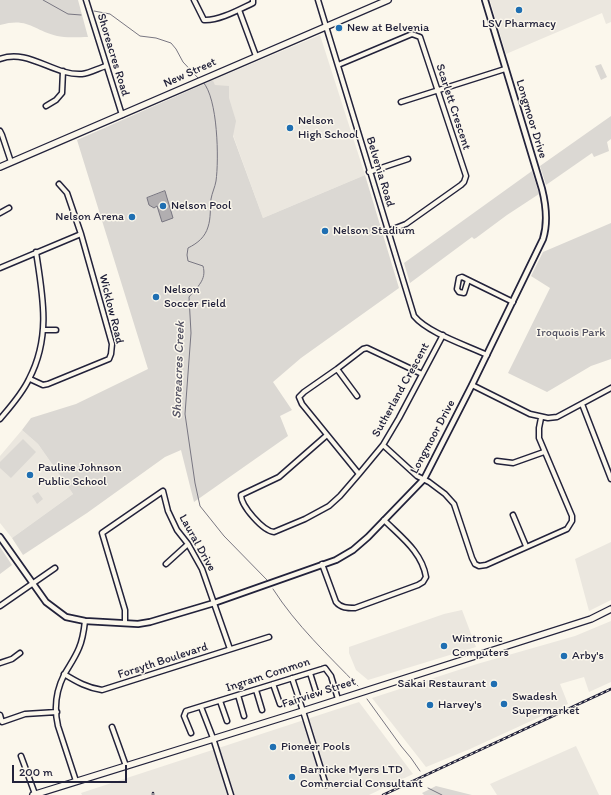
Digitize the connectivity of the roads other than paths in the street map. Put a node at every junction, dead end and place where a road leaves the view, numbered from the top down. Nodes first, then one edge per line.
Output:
1 (86, 0) edge
2 (194, 0) edge
3 (253, 0) edge
4 (318, 0) edge
5 (388, 0) edge
6 (485, 0) edge
7 (239, 10) junction
8 (326, 27) junction
9 (256, 56) junction
10 (0, 59) edge
11 (338, 65) junction
12 (106, 66) junction
13 (505, 69) junction
14 (63, 71) junction
15 (437, 90) junction
16 (401, 102) dead end
17 (46, 106) dead end
18 (122, 115) junction
19 (0, 131) edge
20 (408, 159) dead end
21 (11, 162) junction
22 (0, 167) edge
23 (369, 172) junction
24 (59, 184) dead end
25 (9, 208) dead end
26 (0, 213) edge
27 (388, 231) junction
28 (81, 234) junction
29 (36, 252) junction
30 (0, 268) edge
31 (468, 280) dead end
32 (513, 302) junction
33 (44, 330) junction
34 (56, 330) dead end
35 (442, 335) junction
36 (486, 355) junction
37 (338, 369) junction
38 (422, 374) junction
39 (30, 379) junction
40 (472, 385) junction
41 (611, 388) edge
42 (357, 396) dead end
43 (582, 404) junction
44 (541, 418) junction
45 (0, 419) edge
46 (327, 435) junction
47 (383, 445) junction
48 (544, 452) junction
49 (497, 461) dead end
50 (359, 474) junction
51 (424, 479) junction
52 (611, 479) edge
53 (513, 515) dead end
54 (384, 520) junction
55 (0, 537) edge
56 (188, 544) junction
57 (526, 546) junction
58 (166, 564) dead end
59 (322, 564) junction
60 (54, 568) dead end
61 (32, 584) junction
62 (214, 603) junction
63 (0, 606) edge
64 (611, 609) edge
65 (85, 621) junction
66 (126, 622) junction
67 (269, 637) dead end
68 (230, 649) junction
69 (20, 653) dead end
70 (0, 663) edge
71 (310, 673) junction
72 (64, 674) junction
73 (292, 678) junction
74 (273, 684) junction
75 (256, 690) junction
76 (316, 692) dead end
77 (238, 695) junction
78 (338, 699) junction
79 (220, 701) junction
80 (280, 704) dead end
81 (201, 707) junction
82 (262, 710) dead end
83 (303, 711) junction
84 (57, 712) junction
85 (0, 715) edge
86 (244, 716) dead end
87 (227, 721) dead end
88 (112, 727) dead end
89 (191, 733) dead end
90 (213, 738) junction
91 (21, 756) dead end
92 (126, 766) junction
93 (76, 781) junction
94 (326, 785) dead end
95 (34, 795) edge
96 (231, 795) edge

1 - 12 street, Shoreacres Road
2 - 7 street
3 - 7 street
4 - 8 street, Belvenia Road
5 - 8 main road, New Street
6 - 13 street, Longmoor Drive
7 - 9 street
8 - 9 main road, New Street
8 - 11 street, Belvenia Road
9 - 18 main road, New Street
10 - 14 street
11 - 15 street, Scarlett Crescent
11 - 23 street, Belvenia Road
12 - 14 street
12 - 18 street, Shoreacres Road
13 - 15 street
13 - 32 street, Longmoor Drive
14 - 17 street
15 - 16 street
15 - 27 street, Scarlett Crescent
18 - 21 main road, New Street
19 - 21 street
20 - 23 street
21 - 22 main road, New Street
23 - 27 street, Belvenia Road
24 - 28 street, Wicklow Road
25 - 26 street
27 - 35 street, Belvenia Road
28 - 29 street
28 - 39 street, Wicklow Road
29 - 30 street
29 - 33 street
31 - 32 street
32 - 36 street, Longmoor Drive
33 - 34 street
33 - 39 street
35 - 36 street, Belvenia Road
35 - 38 street, Sutherland Crescent
36 - 40 street, Longmoor Drive
37 - 38 street
37 - 42 street
37 - 46 street
38 - 47 street, Sutherland Crescent
39 - 45 street
40 - 44 street
40 - 51 street, Longmoor Drive
41 - 43 street
43 - 44 street
43 - 52 street
44 - 48 street
46 - 50 street
46 - 50 street, Sutherland Crescent
47 - 50 street, Sutherland Crescent
47 - 51 street
48 - 49 street
48 - 57 street
51 - 54 street, Longmoor Drive
51 - 57 street
53 - 57 street
54 - 59 street, Longmoor Drive
54 - 59 street
55 - 61 street, Longmoor Drive
56 - 58 street
56 - 62 street, Laural Drive
56 - 66 street, Laural Drive
59 - 62 street, Longmoor Drive
60 - 61 street
61 - 63 street
61 - 65 street, Longmoor Drive
62 - 66 street, Longmoor Drive
62 - 68 street, Laural Drive
64 - 78 main road, Fairview Street
65 - 66 street, Longmoor Drive
65 - 72 street
67 - 68 street, Forsyth Boulevard
68 - 72 street, Forsyth Boulevard
69 - 70 street
71 - 73 street, Ingram Common
71 - 76 street
71 - 78 street, Ingram Common
72 - 84 street
73 - 74 street, Ingram Common
73 - 83 street
74 - 75 street, Ingram Common
74 - 80 street
75 - 77 street, Ingram Common
75 - 82 street
77 - 79 street, Ingram Common
77 - 86 street
78 - 83 main road, Fairview Street
79 - 81 street, Ingram Common
79 - 87 street
81 - 89 street, Ingram Common
81 - 90 street
83 - 90 main road, Fairview Street
83 - 94 street
84 - 85 street
84 - 93 street
88 - 92 street
90 - 92 main road, Fairview Street
90 - 96 street
91 - 95 street
92 - 93 main road, Fairview Street
93 - 95 main road, Fairview Street

